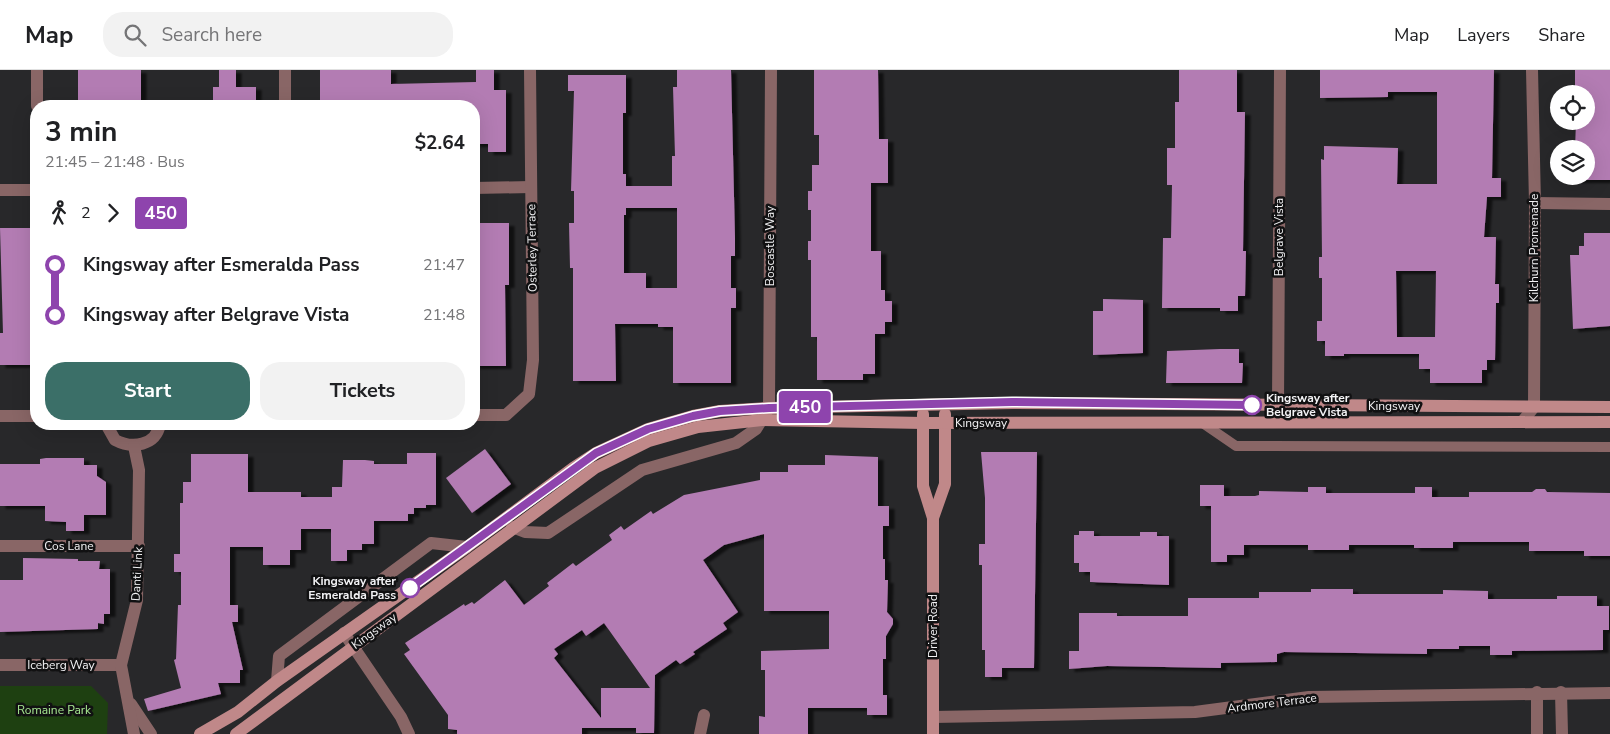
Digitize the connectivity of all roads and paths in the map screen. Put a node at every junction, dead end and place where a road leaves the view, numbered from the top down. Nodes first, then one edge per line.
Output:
1 (37, 70) edge
2 (285, 70) edge
3 (530, 70) edge
4 (771, 70) edge
5 (1280, 70) edge
6 (1532, 70) edge
7 (38, 100) edge
8 (285, 100) edge
9 (531, 187) junction
10 (480, 188) edge
11 (0, 190) edge
12 (30, 190) edge
13 (1535, 203) junction
14 (1610, 204) edge
15 (922, 404) junction
16 (945, 404) junction
17 (1278, 405) junction
18 (1534, 407) junction
19 (1610, 407) edge
20 (769, 408) junction
21 (480, 415) edge
22 (0, 416) edge
23 (30, 416) edge
24 (762, 420) junction
25 (1201, 422) junction
26 (1522, 422) junction
27 (1610, 422) edge
28 (923, 423) junction
29 (945, 423) junction
30 (109, 430) edge
31 (157, 430) edge
32 (134, 446) junction
33 (1610, 447) edge
34 (933, 518) junction
35 (512, 527) junction
36 (0, 546) edge
37 (139, 546) junction
38 (467, 547) junction
39 (344, 633) junction
40 (354, 646) junction
41 (0, 665) edge
42 (121, 665) junction
43 (277, 681) junction
44 (1537, 692) junction
45 (1562, 692) junction
46 (1610, 693) edge
47 (128, 700) junction
48 (704, 715) dead end
49 (933, 717) junction
50 (134, 734) edge
51 (151, 734) edge
52 (200, 734) edge
53 (236, 734) edge
54 (409, 734) edge
55 (700, 734) edge
56 (933, 734) edge
57 (1537, 734) edge
58 (1562, 734) edge

1 - 7 street
2 - 8 street
3 - 9 street, Osterley Terrace
4 - 20 street, Boscastle Way
5 - 17 street, Belgrave Vista
6 - 13 street, Kilchurn Promenade
9 - 10 street
9 - 21 street, Osterley Terrace
11 - 12 street
13 - 14 street
13 - 18 street, Kilchurn Promenade
15 - 16 main road, Kingsway
15 - 20 main road, Kingsway
15 - 28 main road, Driver Road
16 - 17 main road, Kingsway
16 - 29 main road, Driver Road
17 - 18 main road, Kingsway
18 - 19 main road, Kingsway
18 - 26 street
20 - 24 street, Boscastle Way
20 - 38 main road, Kingsway
22 - 23 street
24 - 28 main road, Kingsway
24 - 35 main road, Kingsway
24 - 35 street
25 - 26 main road, Kingsway
25 - 29 main road, Kingsway
25 - 33 lane
26 - 27 main road, Kingsway
28 - 29 main road, Kingsway
28 - 34 main road, Driver Road
29 - 34 main road, Driver Road
30 - 32 street
31 - 32 street
32 - 37 street, Danti Link
34 - 49 main road, Driver Road
35 - 40 main road, Kingsway
36 - 37 street, Cos Lane
37 - 42 street, Danti Link
38 - 39 main road, Kingsway
38 - 43 street
39 - 40 street
39 - 43 main road, Kingsway
40 - 53 main road, Kingsway
40 - 54 street
41 - 42 street, Iceberg Way
42 - 47 street, Danti Link
43 - 52 main road, Kingsway
44 - 45 street, Ardmore Terrace
44 - 49 street, Ardmore Terrace
44 - 57 street
45 - 46 street, Ardmore Terrace
45 - 58 street
47 - 50 street, Danti Link
47 - 51 street, Danti Link
48 - 55 street
49 - 56 main road, Driver Road

